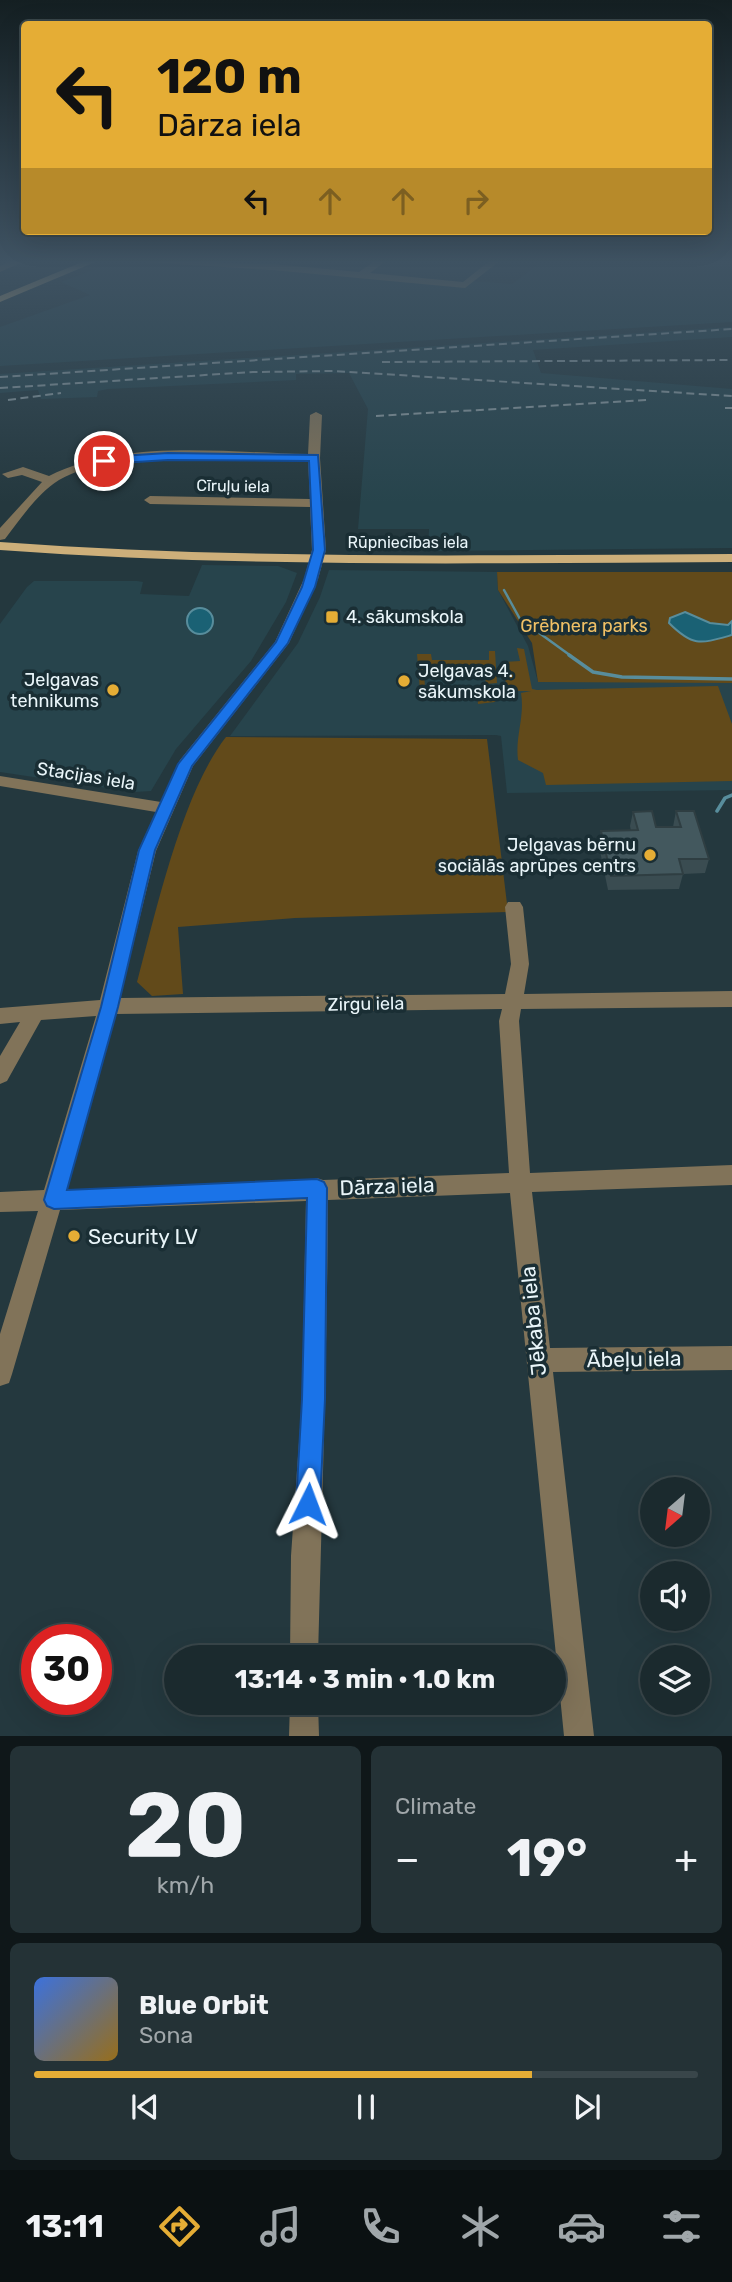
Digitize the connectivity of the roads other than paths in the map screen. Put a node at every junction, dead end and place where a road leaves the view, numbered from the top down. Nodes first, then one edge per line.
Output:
1 (316, 415) dead end
2 (314, 458) junction
3 (8, 474) dead end
4 (51, 481) junction
5 (150, 500) dead end
6 (315, 503) junction
7 (0, 536) edge
8 (0, 546) edge
9 (732, 558) edge
10 (317, 560) junction
11 (0, 781) edge
12 (165, 808) junction
13 (514, 907) dead end
14 (732, 999) edge
15 (511, 1002) junction
16 (110, 1007) junction
17 (35, 1013) junction
18 (0, 1016) edge
19 (0, 1075) edge
20 (732, 1175) edge
21 (520, 1181) junction
22 (317, 1188) junction
23 (54, 1200) junction
24 (0, 1202) edge
25 (732, 1358) edge
26 (537, 1360) junction
27 (0, 1374) edge
28 (304, 1645) edge
29 (304, 1715) edge
30 (304, 1736) edge
31 (579, 1736) edge

1 - 2 street
2 - 4 street
2 - 6 street
3 - 4 street
4 - 7 street
5 - 6 street, Cīruļu iela
6 - 10 street
8 - 10 main road, Rūpniecības iela
9 - 10 main road, Rūpniecības iela
10 - 12 street
11 - 12 street, Stacijas iela
12 - 16 street
13 - 15 street, Jēkaba iela
14 - 15 street, Zirgu iela
15 - 16 street, Zirgu iela
15 - 21 street, Jēkaba iela
16 - 17 street, Zirgu iela
16 - 23 street
17 - 18 street, Zirgu iela
17 - 19 street
20 - 21 street, Dārza iela
21 - 22 street, Dārza iela
21 - 26 street, Jēkaba iela
22 - 23 street, Dārza iela
22 - 28 street
23 - 24 street, Dārza iela
23 - 27 street
25 - 26 street, Ābeļu iela
26 - 31 street, Jēkaba iela
29 - 30 street

